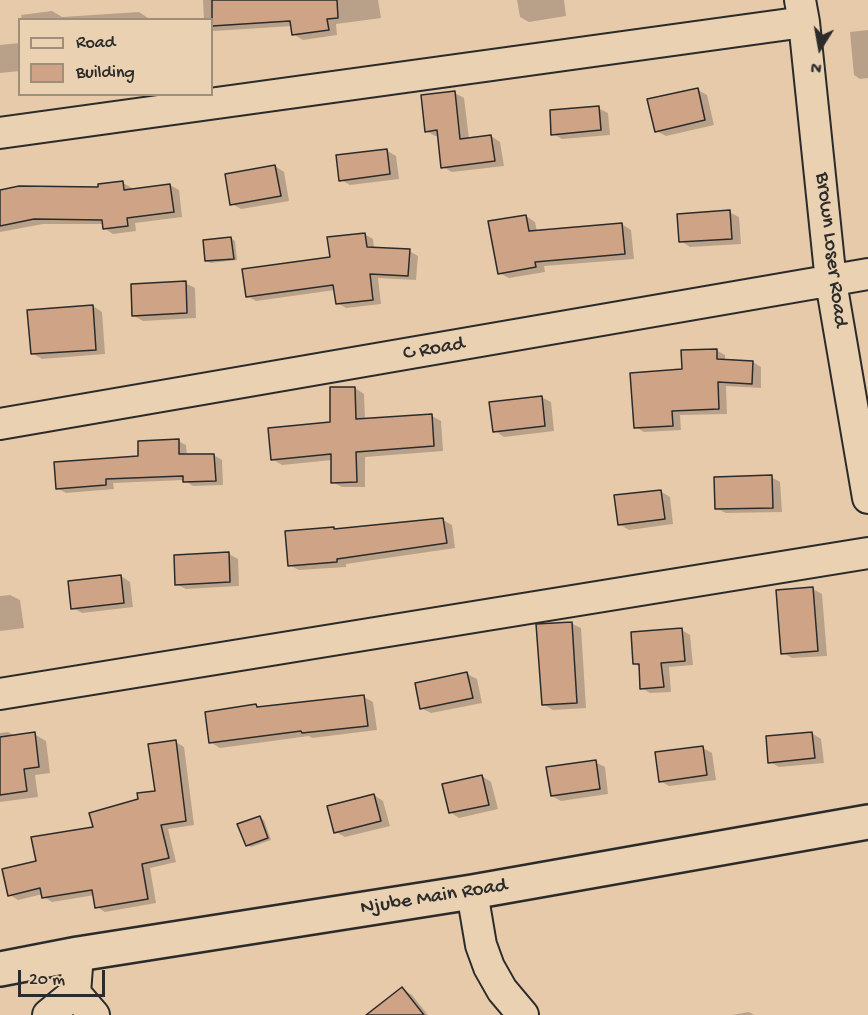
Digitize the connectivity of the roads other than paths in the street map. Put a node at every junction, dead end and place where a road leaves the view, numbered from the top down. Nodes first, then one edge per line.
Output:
1 (802, 11) edge
2 (0, 133) edge
3 (868, 274) edge
4 (831, 282) junction
5 (0, 424) edge
6 (868, 498) edge
7 (868, 553) edge
8 (0, 693) edge
9 (868, 822) edge
10 (472, 892) junction
11 (78, 954) junction
12 (0, 969) edge
13 (75, 993) junction
14 (48, 1015) edge
15 (94, 1015) edge
16 (523, 1015) edge

1 - 2 street
1 - 4 street, Brown Loser Road
3 - 4 street, C Road
4 - 5 street, C Road
4 - 6 street, Brown Loser Road
7 - 8 street
9 - 10 street, Njube Main Road
10 - 11 street, Njube Main Road
10 - 16 street
11 - 12 street, Njube Main Road
11 - 13 street
13 - 14 street
13 - 15 street

